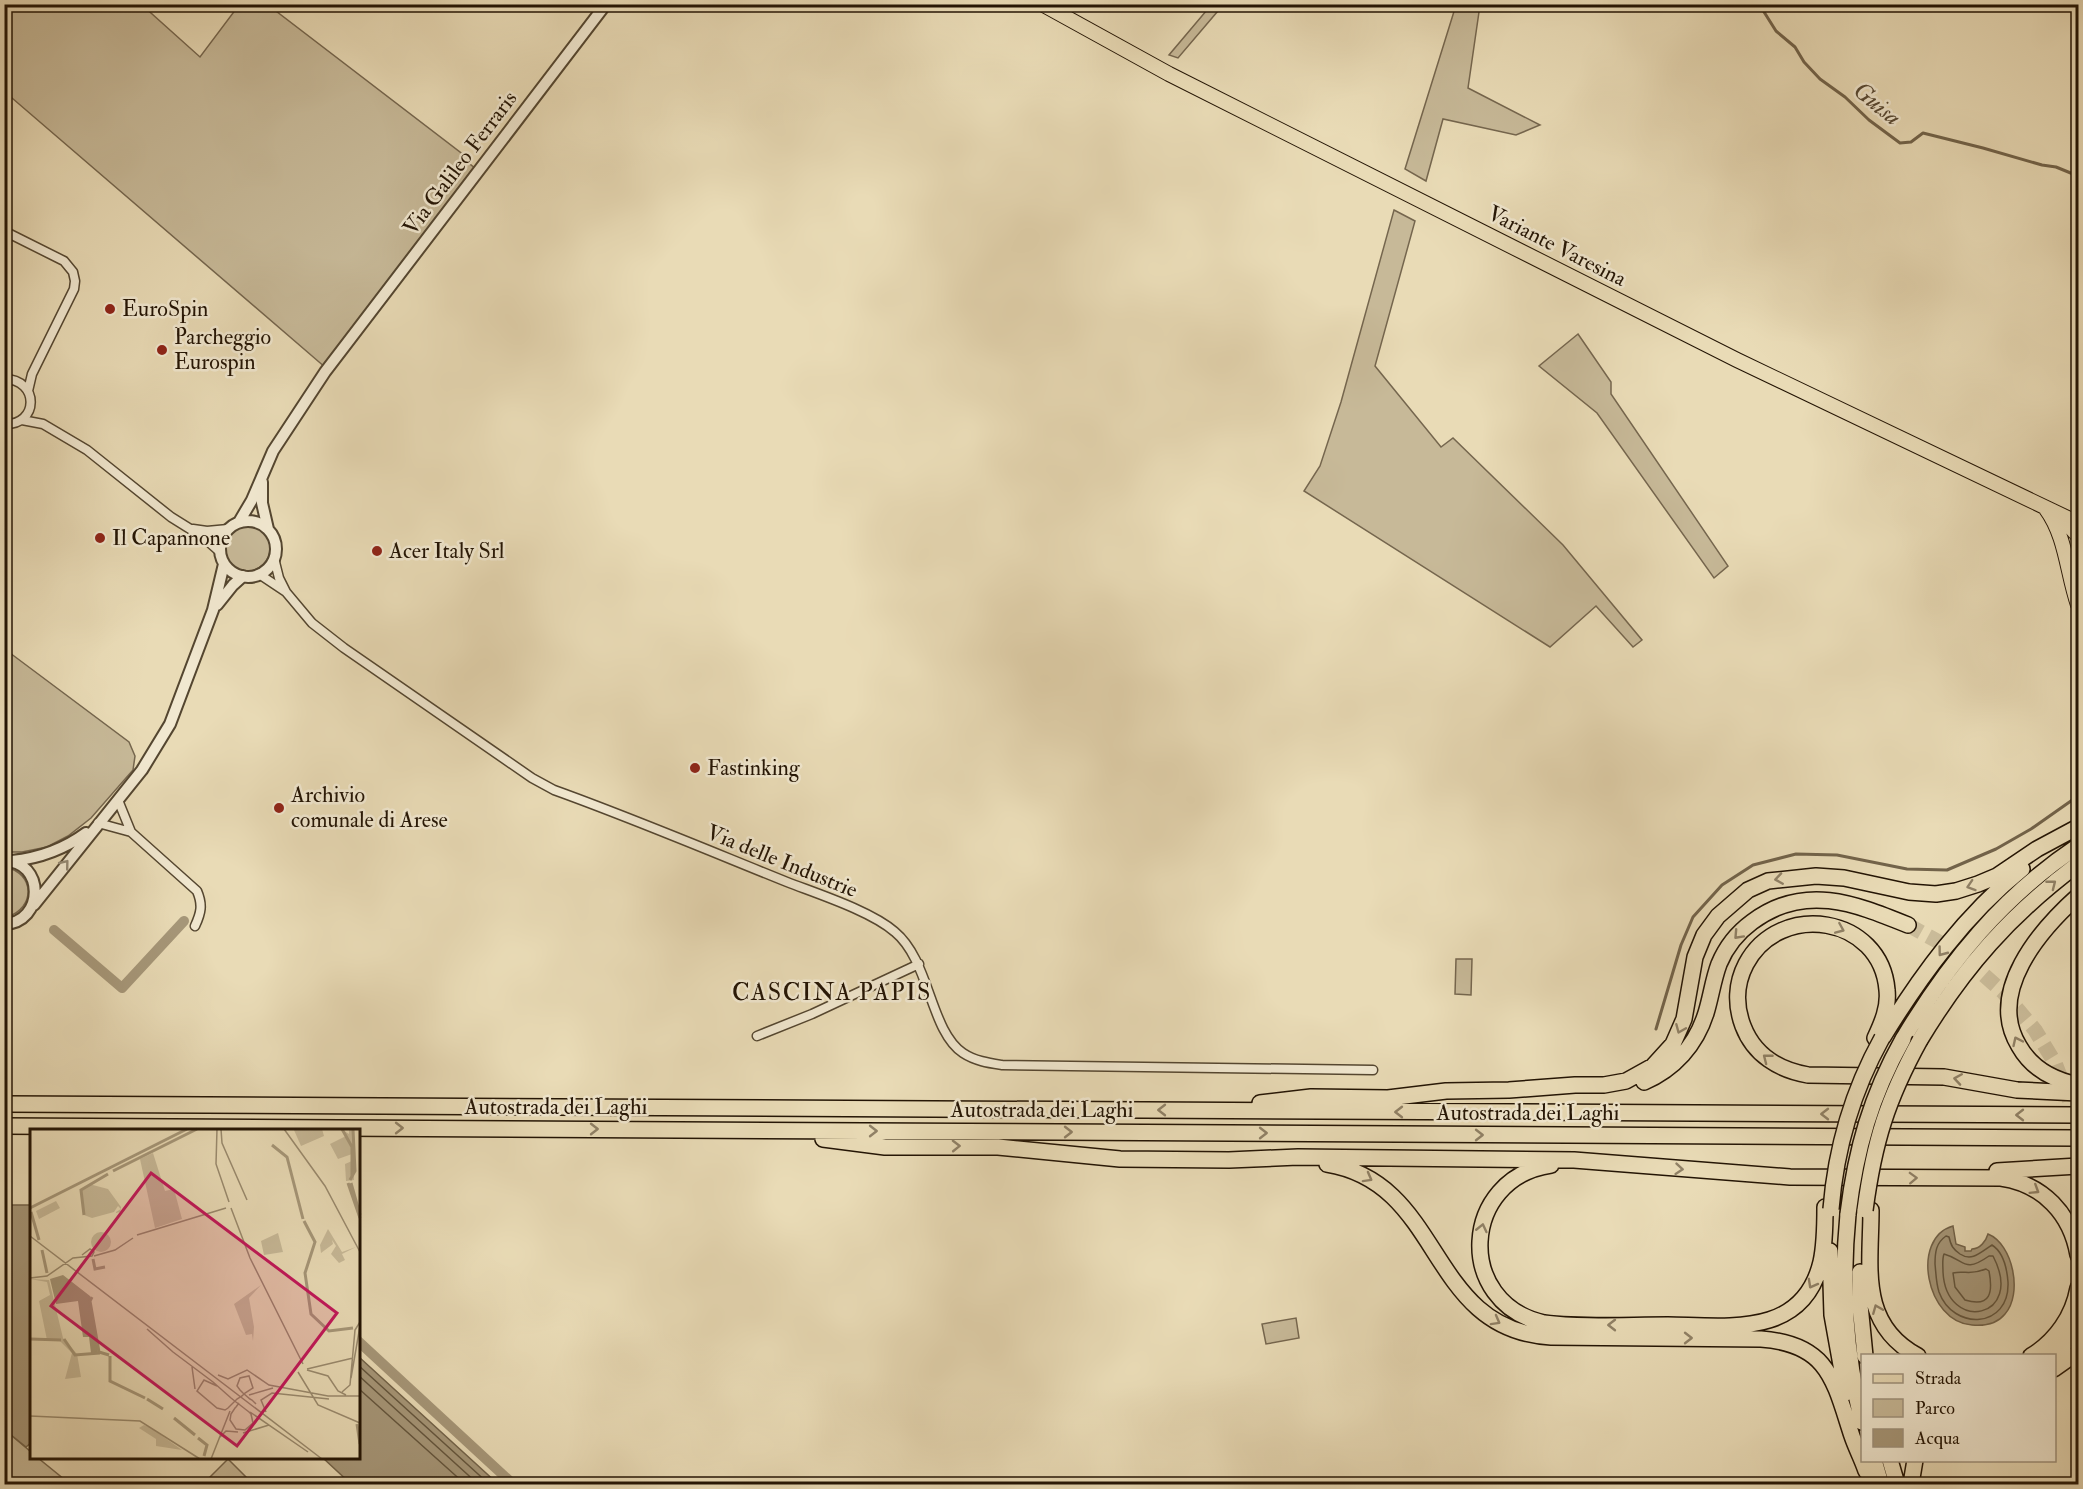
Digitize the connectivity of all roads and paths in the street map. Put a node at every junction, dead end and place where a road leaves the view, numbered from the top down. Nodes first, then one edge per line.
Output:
1 (606, 4) edge
2 (1042, 4) edge
3 (4, 231) edge
4 (32, 374) junction
5 (4, 380) edge
6 (18, 381) junction
7 (28, 391) junction
8 (31, 406) junction
9 (22, 420) junction
10 (43, 424) junction
11 (6, 426) edge
12 (263, 474) junction
13 (2042, 505) junction
14 (2058, 514) junction
15 (239, 522) junction
16 (2079, 523) edge
17 (190, 529) junction
18 (228, 529) junction
19 (268, 529) junction
20 (2079, 536) edge
21 (220, 552) junction
22 (274, 558) junction
23 (224, 564) junction
24 (259, 574) junction
25 (243, 576) junction
26 (286, 592) junction
27 (2079, 605) edge
28 (213, 610) junction
29 (118, 800) junction
30 (98, 823) junction
31 (2078, 827) edge
32 (131, 832) junction
33 (2079, 846) edge
34 (7, 861) edge
35 (2079, 864) edge
36 (2079, 896) edge
37 (34, 905) junction
38 (4, 924) edge
39 (1908, 925) tunnel mouth
40 (195, 926) dead end
41 (919, 964) junction
42 (756, 1036) dead end
43 (1879, 1038) junction
44 (1373, 1070) dead end
45 (2079, 1085) edge
46 (1509, 1090) junction
47 (2079, 1093) edge
48 (4, 1104) edge
49 (1188, 1111) junction
50 (2079, 1115) edge
51 (4, 1126) edge
52 (752, 1130) junction
53 (2079, 1138) edge
54 (1228, 1160) junction
55 (1620, 1164) junction
56 (2079, 1166) edge
57 (1937, 1178) junction
58 (1828, 1208) junction
59 (1868, 1210) junction
60 (2079, 1255) edge
61 (2079, 1288) edge
62 (2079, 1328) edge
63 (2079, 1352) edge
64 (1865, 1354) edge
65 (1915, 1354) edge
66 (2034, 1354) edge
67 (2056, 1355) edge
68 (2056, 1368) edge
69 (1861, 1413) edge
70 (1861, 1445) edge
71 (1861, 1452) edge
72 (1890, 1462) edge
73 (1915, 1462) edge
74 (1867, 1467) edge
75 (1881, 1485) edge
76 (1897, 1485) edge
77 (1911, 1485) edge

1 - 12 street, Via Galileo Ferraris
2 - 13 main road, Variante Varesina
3 - 4 street
4 - 6 street
4 - 7 street
5 - 6 street
6 - 7 street
7 - 8 street
8 - 9 street
8 - 10 street
9 - 10 street
9 - 11 street
10 - 17 street
12 - 15 street, Via Galileo Ferraris
12 - 19 street
13 - 14 main road, Variante Varesina
13 - 27 main road
14 - 16 main road, Variante Varesina
14 - 20 main road, Variante Varesina
15 - 18 street
15 - 19 street
17 - 18 street
17 - 21 street
18 - 21 street
19 - 22 street
21 - 23 street
22 - 24 street
22 - 26 street, Via delle Industrie
23 - 25 street
23 - 28 street
24 - 25 street
24 - 26 street, Via delle Industrie
25 - 28 street
26 - 41 street, Via delle Industrie
28 - 29 street
29 - 30 street
29 - 32 street
30 - 32 street
30 - 34 street
37 -> 30 street
31 -> 43 highway
31 -> 46 highway
32 - 40 street
33 - 69 highway, bridge
34 - 37 street
59 -> 35 highway, bridge
45 -> 36 highway
37 - 38 street
39 -> 46 highway
41 - 42 street
41 - 44 street, Via delle Industrie
47 -> 43 highway
43 - 58 highway, bridge
46 - 49 highway
49 -> 48 highway, Autostrada dei Laghi
50 -> 49 highway, Autostrada dei Laghi
51 -> 52 highway, Autostrada dei Laghi
52 -> 53 highway, Autostrada dei Laghi
52 -> 54 highway
54 - 55 highway
54 -> 71 highway
55 -> 57 highway
58 -> 55 highway
56 - 57 highway
57 -> 60 highway
58 - 70 highway
59 - 64 highway
65 -> 59 highway
61 - 66 highway
62 - 67 highway
63 - 68 highway
72 - 76 highway
73 - 77 highway
74 - 75 highway

